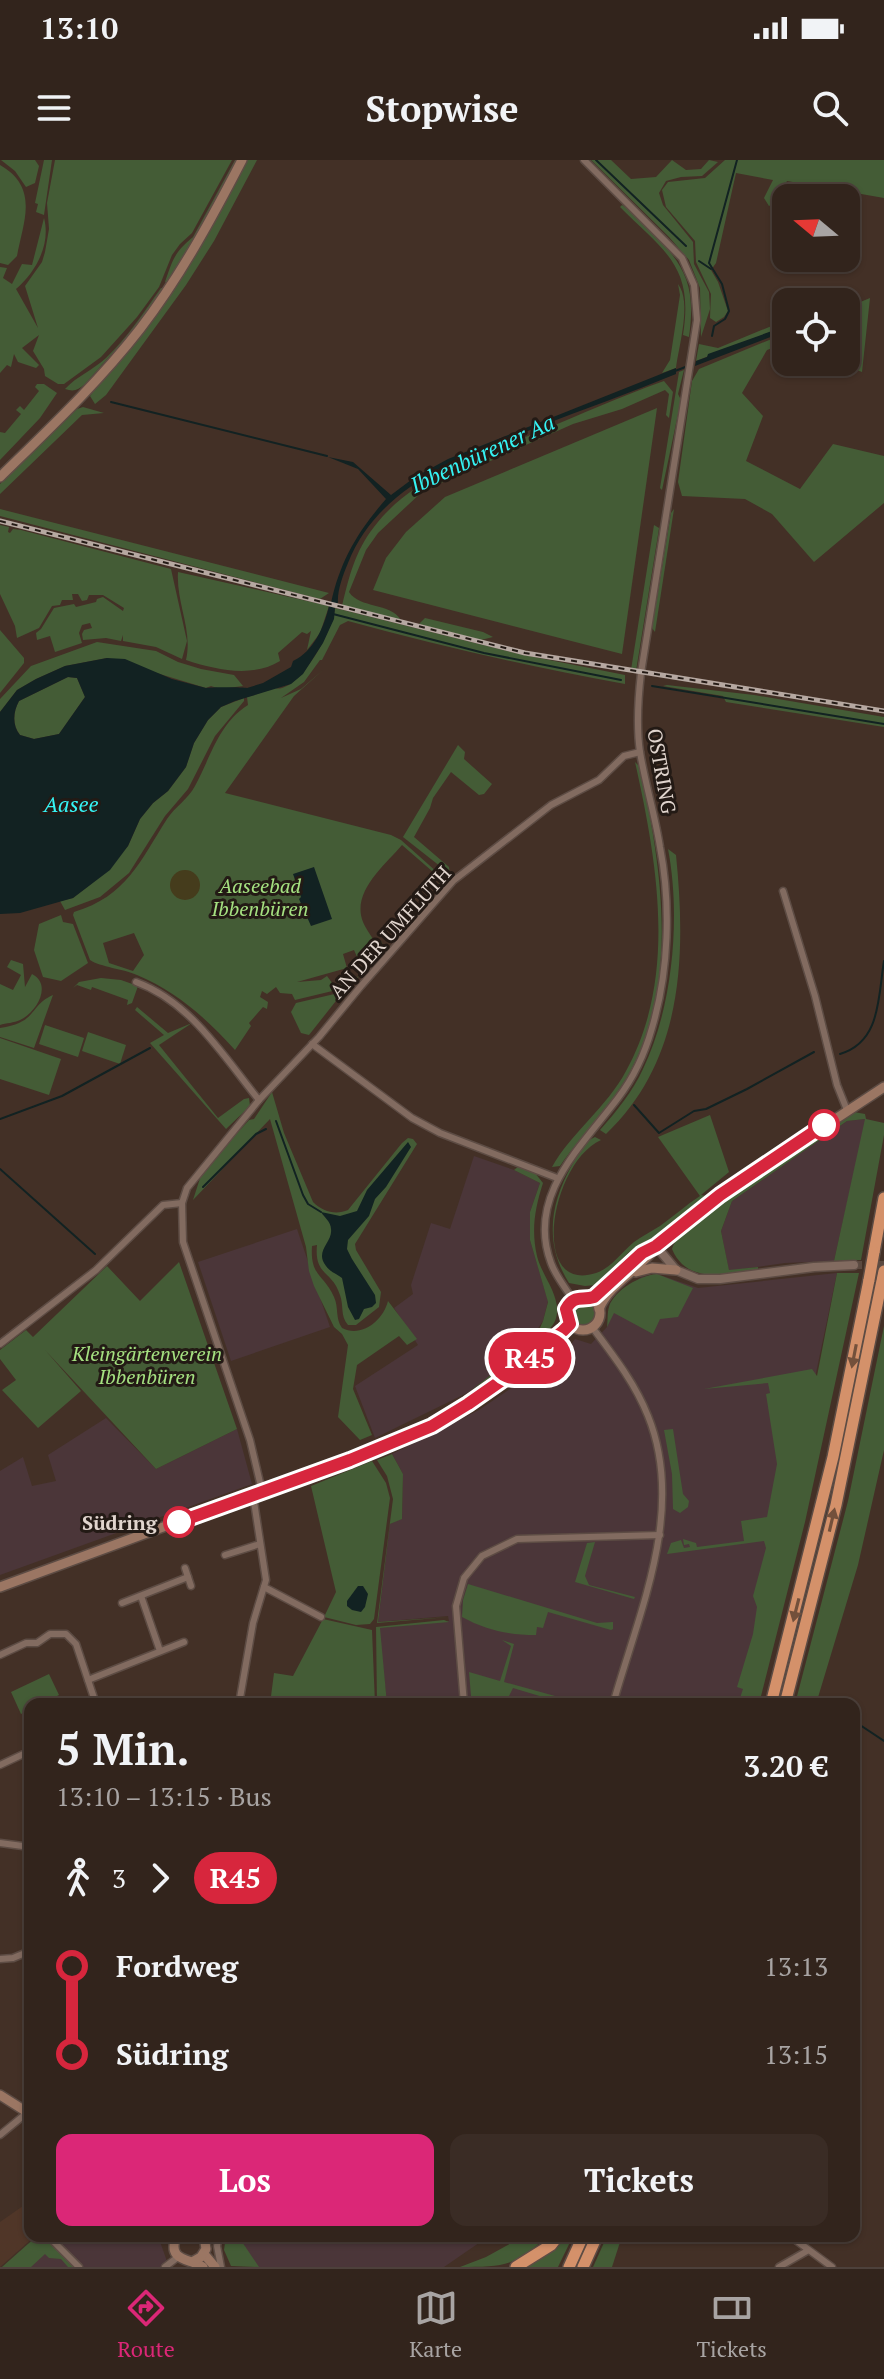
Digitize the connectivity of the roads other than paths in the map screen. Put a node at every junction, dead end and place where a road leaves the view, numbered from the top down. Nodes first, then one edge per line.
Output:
1 (242, 160) edge
2 (584, 160) edge
3 (0, 477) edge
4 (640, 752) junction
5 (783, 891) dead end
6 (136, 982) dead end
7 (312, 1044) junction
8 (884, 1087) edge
9 (259, 1100) junction
10 (847, 1110) junction
11 (557, 1178) junction
12 (884, 1198) edge
13 (182, 1203) junction
14 (656, 1246) junction
15 (854, 1265) tunnel mouth
16 (676, 1270) junction
17 (884, 1271) edge
18 (627, 1278) junction
19 (590, 1298) junction
20 (573, 1300) junction
21 (599, 1309) junction
22 (570, 1324) junction
23 (592, 1327) junction
24 (0, 1344) edge
25 (258, 1494) junction
26 (660, 1535) junction
27 (260, 1544) junction
28 (225, 1555) dead end
29 (185, 1568) dead end
30 (188, 1577) junction
31 (191, 1586) dead end
32 (0, 1587) edge
33 (264, 1587) junction
34 (141, 1596) junction
35 (122, 1603) dead end
36 (321, 1617) dead end
37 (184, 1642) dead end
38 (160, 1651) junction
39 (0, 1655) edge
40 (88, 1680) junction
41 (94, 1698) edge
42 (240, 1698) edge
43 (464, 1698) edge
44 (615, 1698) edge
45 (773, 1698) edge
46 (787, 1698) edge
47 (24, 1754) edge
48 (0, 1765) edge
49 (0, 1843) edge
50 (24, 1847) edge
51 (24, 1954) edge
52 (0, 1959) edge
53 (0, 2095) edge
54 (24, 2110) edge
55 (24, 2117) edge
56 (0, 2135) edge
57 (54, 2242) edge
58 (173, 2242) edge
59 (206, 2242) edge
60 (218, 2242) edge
61 (553, 2242) edge
62 (580, 2242) edge
63 (594, 2242) edge
64 (797, 2242) edge
65 (807, 2251) junction
66 (204, 2254) junction
67 (178, 2257) junction
68 (194, 2261) junction
69 (79, 2267) edge
70 (165, 2267) edge
71 (203, 2267) edge
72 (218, 2267) edge
73 (516, 2267) edge
74 (569, 2267) edge
75 (583, 2267) edge
76 (779, 2267) edge
77 (832, 2267) edge

1 - 3 main road
2 - 4 street, OSTRING
4 - 7 street, AN DER UMFLUTH
4 - 11 street, OSTRING
5 - 10 street
6 - 9 street
7 - 9 street, AN DER UMFLUTH
7 - 11 street
8 - 10 main road
9 - 13 street, AN DER UMFLUTH
10 - 14 main road
11 - 20 street, OSTRING
12 -> 45 highway, bridge
13 - 24 street
13 - 25 street
14 - 16 street
14 - 18 main road
14 - 19 main road
15 - 16 street
16 - 18 main road
46 -> 17 highway
18 - 21 main road
19 - 20 main road
19 - 21 main road
20 - 22 main road
21 - 23 main road
22 - 23 main road
22 - 25 main road
23 - 26 street
25 - 27 street
25 - 32 main road
26 - 43 street
26 - 44 street
27 - 28 street
27 - 33 street
29 - 30 street
30 - 31 street
30 - 34 street
33 - 36 street
33 - 42 street
34 - 35 street
34 - 38 street
37 - 38 street
38 - 40 street
39 - 40 street
40 - 41 street
47 - 48 street
49 - 50 street
51 - 52 street
53 - 54 main road
55 - 56 street
57 - 69 street
58 - 67 main road
59 - 66 main road
60 - 72 street
61 - 73 highway
62 - 74 highway
63 - 75 highway
64 - 65 street
65 - 76 street
65 - 77 street
66 - 68 main road
66 - 72 main road
67 - 68 main road
67 - 70 street
68 - 71 main road

